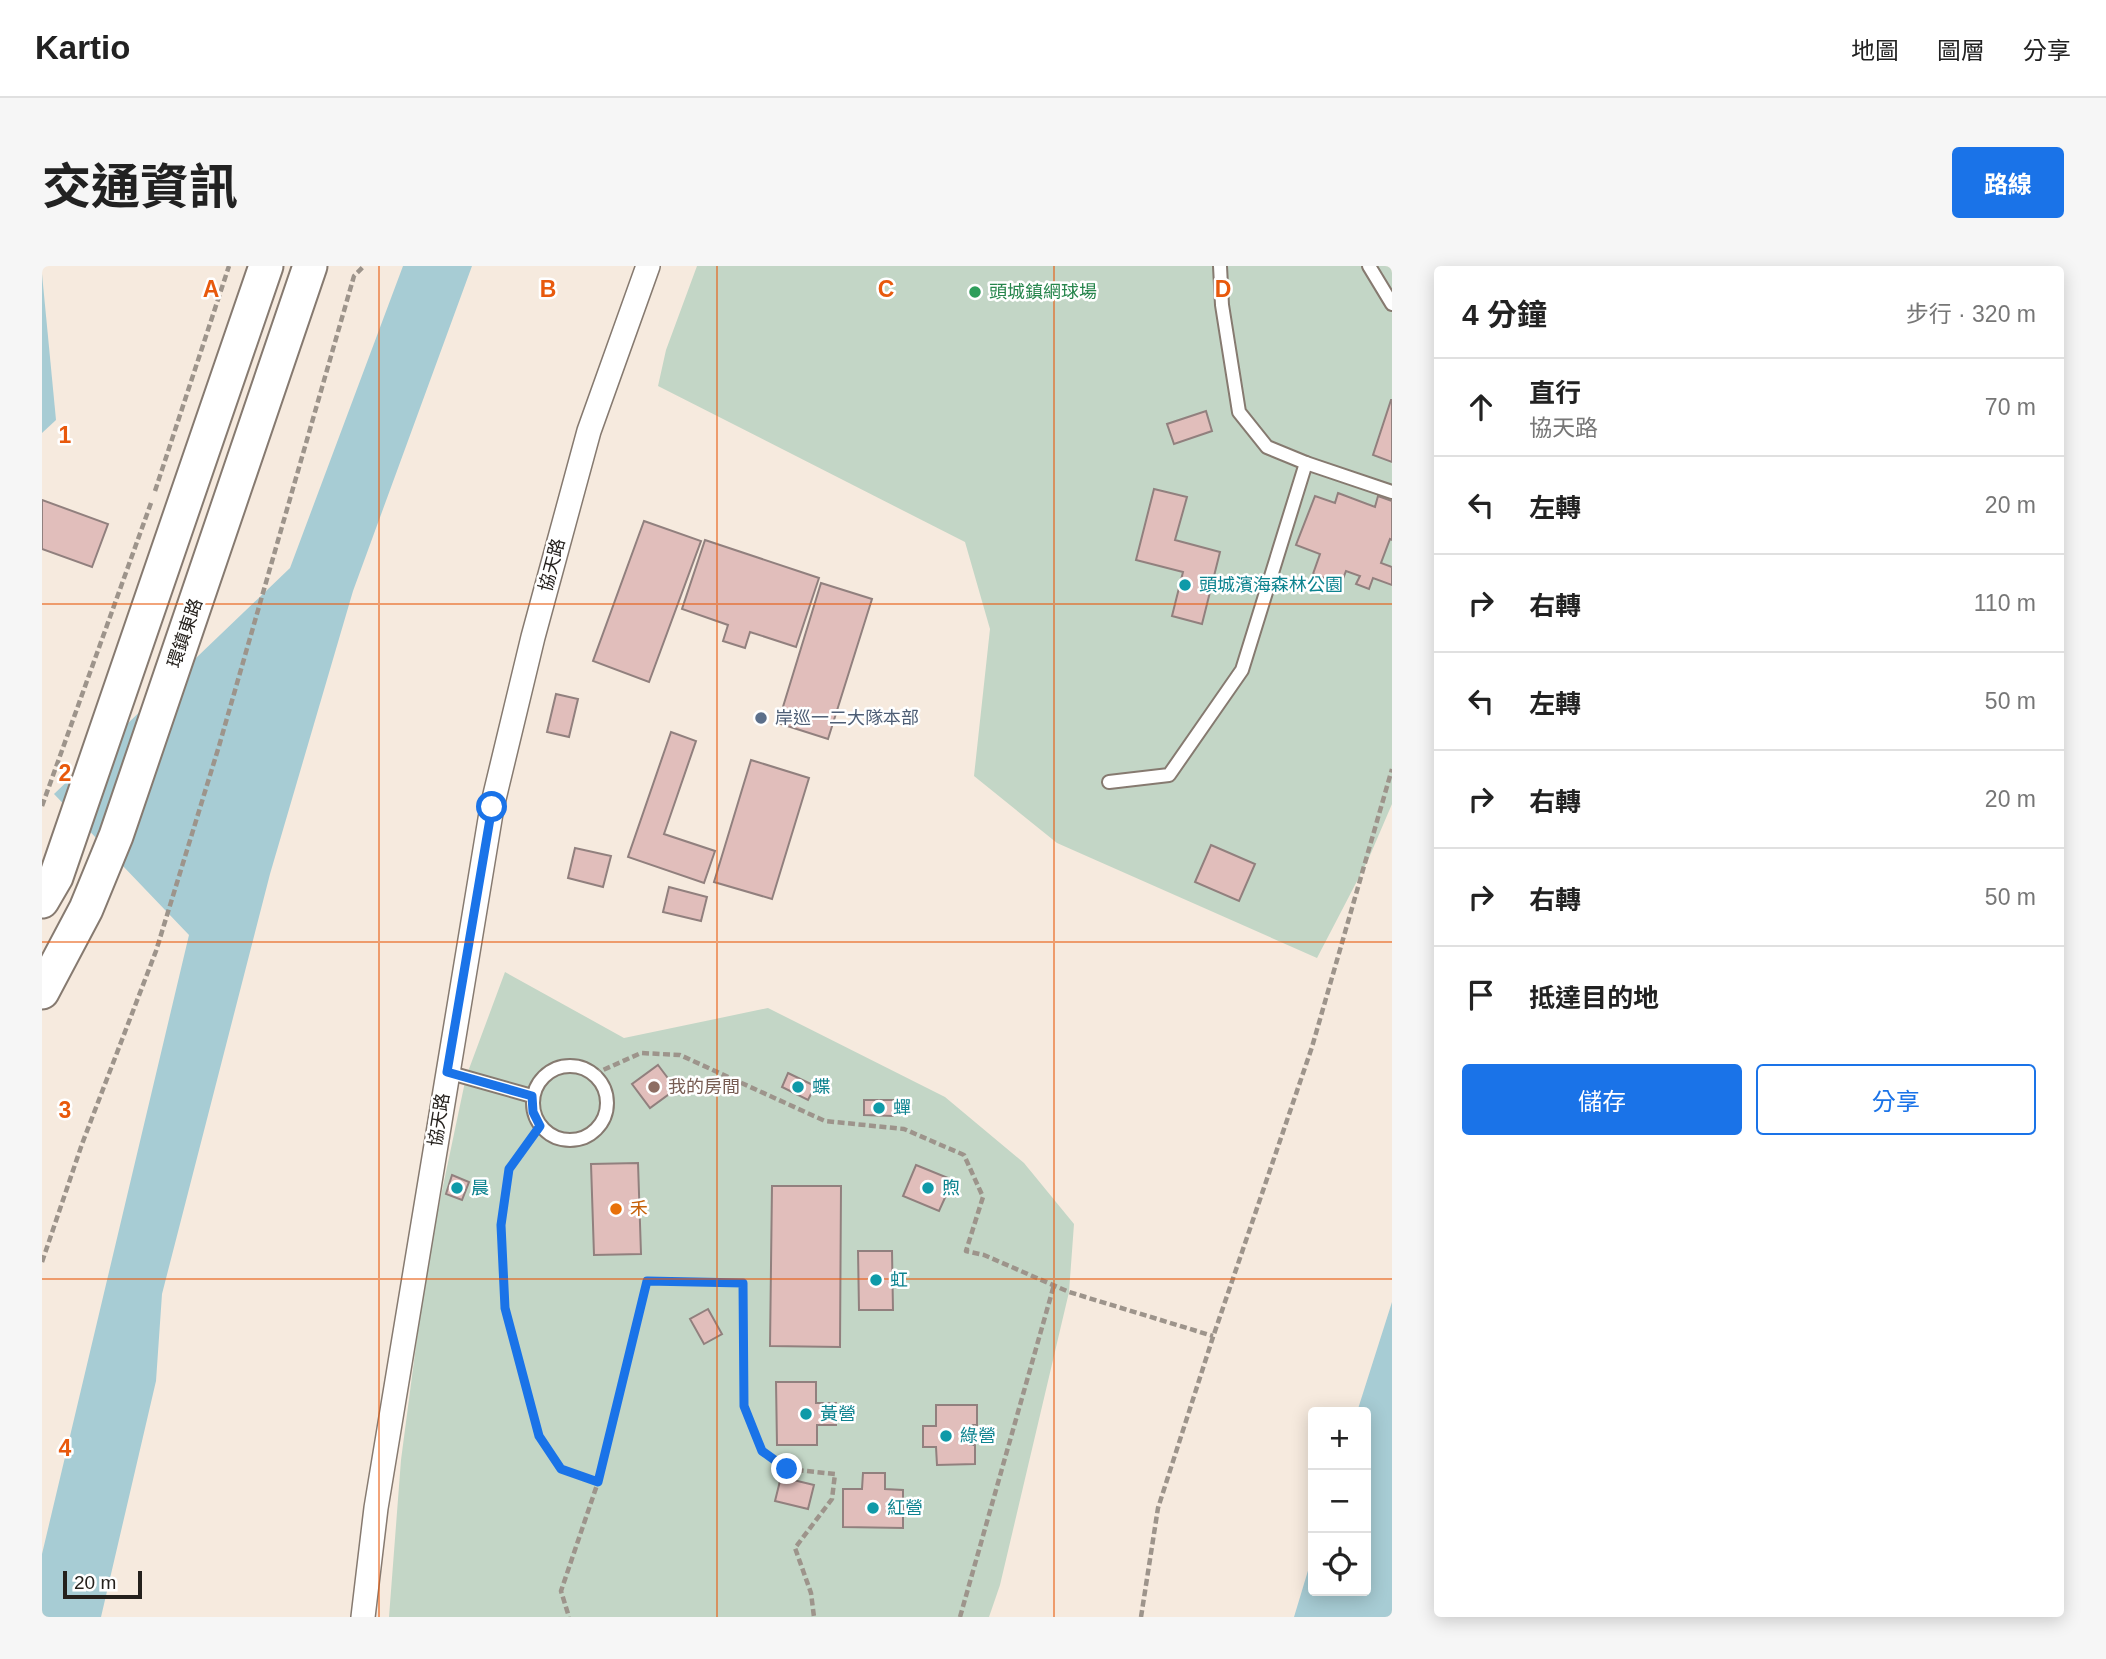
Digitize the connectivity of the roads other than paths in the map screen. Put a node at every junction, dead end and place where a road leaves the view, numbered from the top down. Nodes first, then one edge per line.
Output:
1 (266, 266) edge
2 (310, 266) edge
3 (648, 266) edge
4 (1220, 266) edge
5 (1369, 266) edge
6 (1392, 304) edge
7 (1306, 463) junction
8 (1392, 492) edge
9 (1109, 782) dead end
10 (42, 901) edge
11 (42, 992) edge
12 (447, 1072) junction
13 (532, 1096) junction
14 (363, 1617) edge

1 - 10 street
2 - 11 street, 環鎮東路
3 - 12 street, 協天路
4 - 7 lane
5 - 6 lane
7 - 8 lane
7 - 9 lane
12 - 13 lane
12 - 14 street, 協天路
13 - 13 lane

